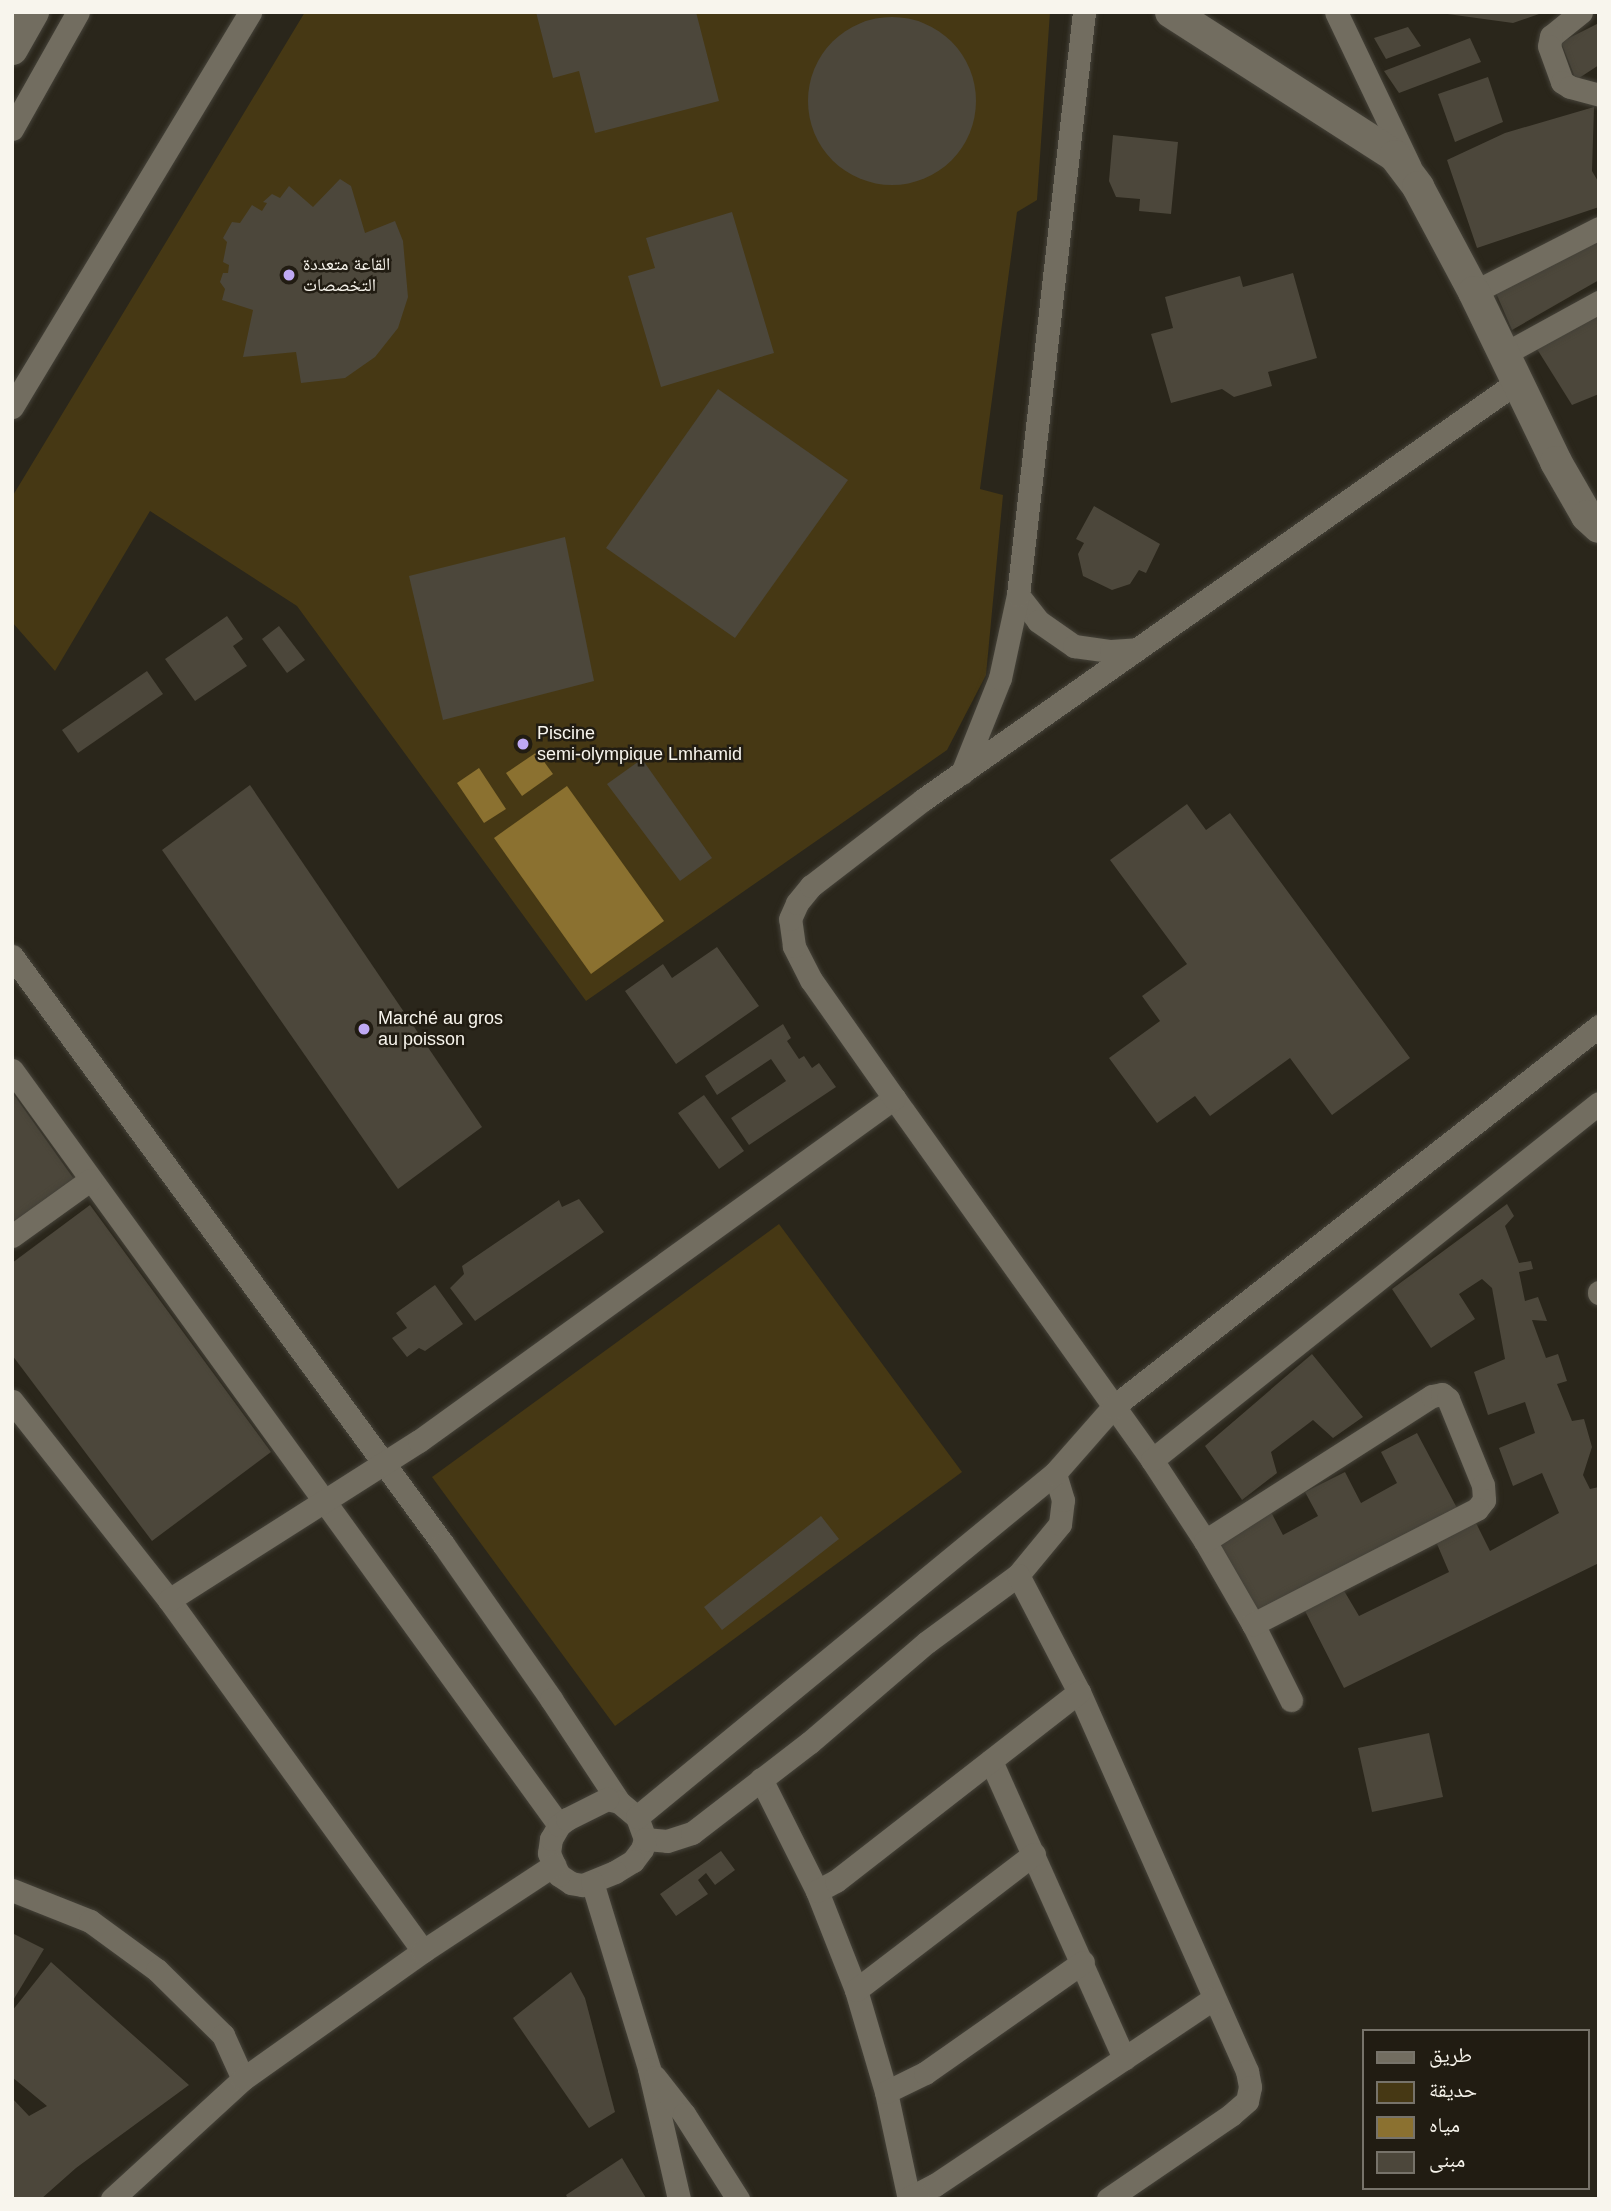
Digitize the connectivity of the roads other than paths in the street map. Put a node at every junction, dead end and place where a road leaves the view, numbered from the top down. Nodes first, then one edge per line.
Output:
1 (33, 12) edge
2 (78, 12) edge
3 (250, 12) edge
4 (1084, 12) edge
5 (1336, 12) edge
6 (1581, 12) edge
7 (1184, 15) edge
8 (12, 49) edge
9 (1599, 95) edge
10 (12, 130) edge
11 (1418, 187) junction
12 (1599, 228) edge
13 (1474, 292) junction
14 (1599, 302) edge
15 (1510, 368) junction
16 (12, 407) edge
17 (1599, 527) edge
18 (1018, 595) junction
19 (1137, 649) junction
20 (961, 774) junction
21 (12, 956) edge
22 (1599, 1026) edge
23 (12, 1070) edge
24 (894, 1098) junction
25 (1597, 1112) edge
26 (90, 1180) junction
27 (12, 1236) edge
28 (12, 1401) edge
29 (1113, 1407) junction
30 (1152, 1460) junction
31 (382, 1463) junction
32 (1055, 1473) junction
33 (322, 1500) junction
34 (1205, 1541) junction
35 (1018, 1575) junction
36 (169, 1600) junction
37 (1253, 1624) junction
38 (1079, 1692) junction
39 (1292, 1700) dead end
40 (991, 1761) junction
41 (761, 1779) junction
42 (619, 1802) junction
43 (637, 1817) junction
44 (559, 1825) junction
45 (645, 1839) junction
46 (1034, 1854) junction
47 (554, 1865) junction
48 (592, 1882) junction
49 (12, 1890) edge
50 (817, 1891) junction
51 (423, 1951) junction
52 (1083, 1962) junction
53 (856, 1990) junction
54 (1213, 1999) junction
55 (1124, 2059) junction
56 (649, 2069) junction
57 (243, 2079) junction
58 (886, 2092) junction
59 (909, 2198) edge
60 (112, 2199) edge
61 (679, 2199) edge
62 (738, 2199) edge
63 (1108, 2199) edge

1 - 8 street
2 - 10 street
3 - 16 street
4 - 18 street
5 - 11 street
6 - 9 street
7 - 11 street
11 - 13 street
12 - 13 street
13 - 15 street
14 - 15 street
15 - 17 street
15 - 19 street
18 - 19 street
18 - 20 street
19 - 20 street
20 - 24 street
21 - 31 street
22 - 29 street
23 - 26 street
24 - 29 street
24 - 31 street
25 - 30 street
26 - 27 street
26 - 33 street
28 - 36 street
29 - 30 street
29 - 32 street
30 - 34 street
31 - 33 street
31 - 42 street
32 - 35 street
32 - 43 street
33 - 36 street
33 - 44 street
34 - 37 street
34 - 37 street
35 - 38 street
35 - 41 street
36 - 51 street
37 - 39 street
38 - 40 street
38 - 54 street
40 - 46 street
40 - 50 street
41 - 45 street
41 - 50 street
42 - 43 street
42 - 44 street
43 - 45 street
44 - 47 street
45 - 48 street
46 - 52 street
46 - 53 street
47 - 48 street
47 - 51 street
48 - 56 street
49 - 57 street
50 - 53 street
51 - 57 street
52 - 55 street
52 - 58 street
53 - 58 street
54 - 55 street
54 - 63 street
55 - 59 street
56 - 61 street
56 - 62 street
57 - 60 street
58 - 59 street

